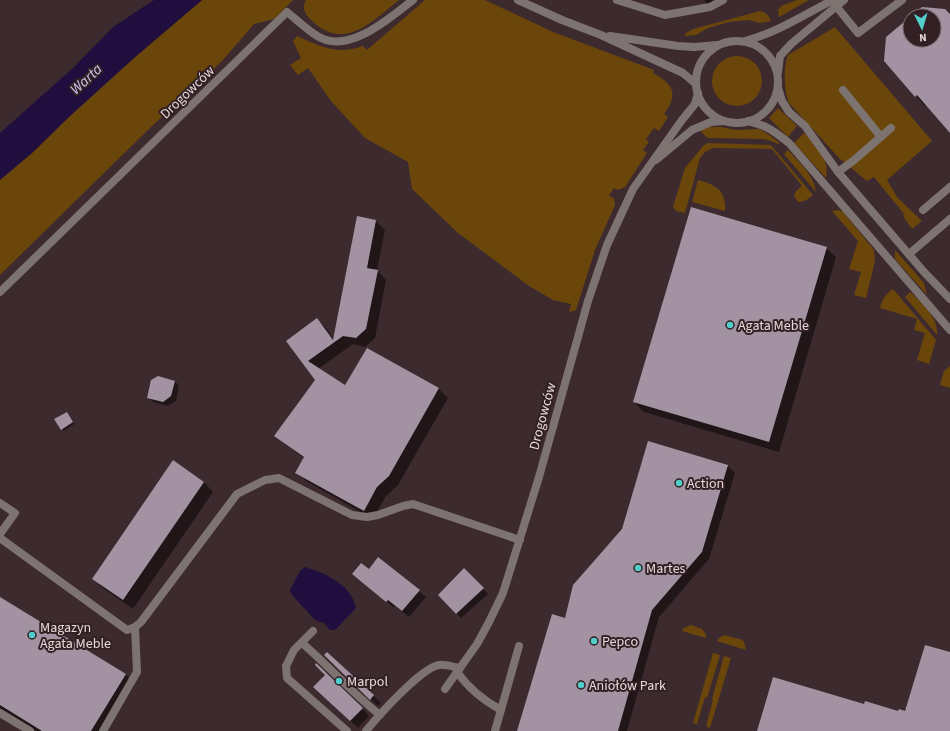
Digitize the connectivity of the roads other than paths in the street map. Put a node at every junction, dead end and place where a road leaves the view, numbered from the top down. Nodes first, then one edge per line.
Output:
1 (412, 0) edge
2 (518, 0) edge
3 (617, 0) edge
4 (723, 0) edge
5 (844, 0) edge
6 (902, 0) edge
7 (835, 3) edge
8 (601, 35) junction
9 (745, 41) junction
10 (718, 45) junction
11 (778, 73) junction
12 (696, 84) junction
13 (778, 88) junction
14 (843, 90) dead end
15 (698, 93) junction
16 (724, 120) junction
17 (748, 121) junction
18 (891, 128) dead end
19 (881, 137) junction
20 (646, 169) junction
21 (838, 172) junction
22 (950, 187) edge
23 (924, 210) dead end
24 (950, 219) edge
25 (909, 254) junction
26 (0, 292) edge
27 (950, 299) edge
28 (950, 330) edge
29 (0, 504) edge
30 (0, 534) edge
31 (0, 538) edge
32 (520, 540) junction
33 (135, 627) junction
34 (313, 631) dead end
35 (302, 643) junction
36 (519, 646) dead end
37 (459, 670) junction
38 (445, 689) dead end
39 (501, 710) junction
40 (0, 713) edge
41 (380, 715) junction
42 (30, 731) edge
43 (103, 731) edge
44 (346, 731) edge
45 (366, 731) edge
46 (495, 731) edge

1 - 26 street, Drogowców
2 - 8 street
3 - 4 street
5 - 7 street
6 - 7 street
7 - 9 street
7 - 11 street
8 - 10 street
8 - 12 street
9 - 10 street
9 - 11 street
10 - 12 street
11 - 13 street
12 - 15 street
13 - 17 street
13 - 21 street
14 - 19 street
15 - 16 street
15 - 20 street, Drogowców
16 - 17 street
16 - 20 street, Drogowców
17 - 28 street
18 - 19 street
19 - 21 street
20 - 32 street, Drogowców
21 - 25 street
22 - 23 street
24 - 25 street
25 - 27 street
29 - 30 street
31 - 33 street
32 - 33 street
32 - 37 street, Drogowców
33 - 43 street
34 - 35 street
35 - 41 street
35 - 44 street
36 - 39 street
37 - 38 street, Drogowców
37 - 39 street
37 - 41 street
39 - 46 street
40 - 42 street
41 - 45 street

